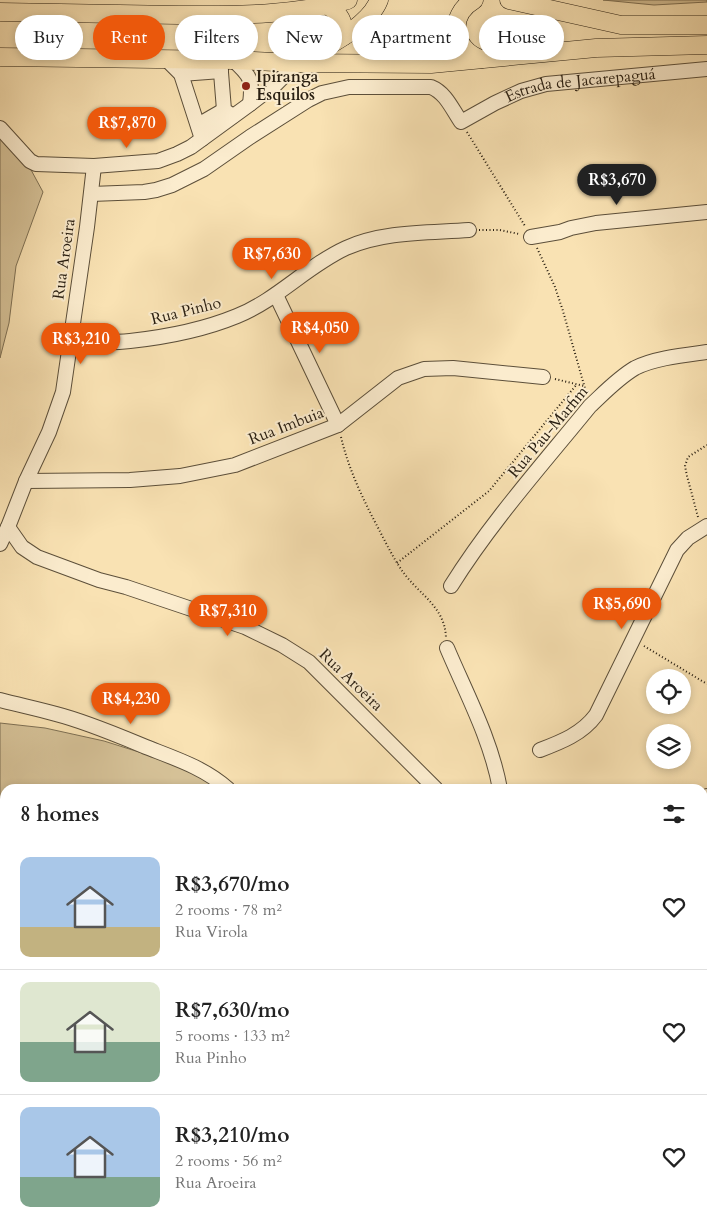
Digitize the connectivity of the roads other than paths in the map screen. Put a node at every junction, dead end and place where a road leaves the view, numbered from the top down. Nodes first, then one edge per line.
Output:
1 (348, 0) edge
2 (379, 0) edge
3 (474, 0) edge
4 (508, 0) edge
5 (329, 6) junction
6 (0, 12) edge
7 (707, 25) edge
8 (344, 36) junction
9 (707, 45) edge
10 (564, 51) edge
11 (0, 57) edge
12 (479, 58) edge
13 (166, 59) junction
14 (479, 59) edge
15 (297, 63) junction
16 (225, 64) junction
17 (707, 68) edge
18 (181, 74) junction
19 (250, 104) junction
20 (229, 113) junction
21 (198, 125) junction
22 (0, 128) edge
23 (202, 139) junction
24 (94, 166) junction
25 (91, 194) junction
26 (707, 212) edge
27 (469, 230) road end
28 (531, 237) road end
29 (276, 295) junction
30 (70, 344) junction
31 (707, 352) edge
32 (543, 376) road end
33 (338, 425) junction
34 (26, 481) junction
35 (8, 527) junction
36 (704, 527) edge
37 (0, 544) edge
38 (451, 586) dead end
39 (447, 648) road end
40 (0, 700) edge
41 (540, 750) dead end
42 (223, 784) edge
43 (431, 784) edge
44 (499, 784) edge

1 - 5 main road
2 - 8 main road
3 - 12 main road
4 - 7 main road
5 - 6 main road
5 - 8 main road
8 - 15 main road
9 - 10 main road, Estrada de Jacarepaguá
11 - 13 main road, Estrada de Jacarepaguá
13 - 16 main road, Estrada de Jacarepaguá
13 - 18 street
14 - 15 main road, Estrada de Jacarepaguá
15 - 16 main road, Estrada de Jacarepaguá
15 - 19 street
16 - 18 street
16 - 19 street
16 - 20 street
17 - 25 street, Estrada de Jacarepaguá
18 - 21 street
19 - 20 street
20 - 21 street
20 - 23 street
21 - 23 street
22 - 24 street
23 - 24 street
24 - 25 street, Rua Aroeira
25 - 30 street, Rua Aroeira
26 - 28 street
27 - 29 street, Rua Pinho
29 - 30 street, Rua Pinho
29 - 33 street
30 - 34 street, Rua Aroeira
31 - 38 street, Rua Pau-Marfim
32 - 33 street, Rua Imbuia
33 - 34 street, Rua Imbuia
34 - 35 street, Rua Aroeira
35 - 37 street, Rua Aroeira
35 - 43 street, Rua Aroeira
36 - 41 street
39 - 44 street
40 - 42 street

